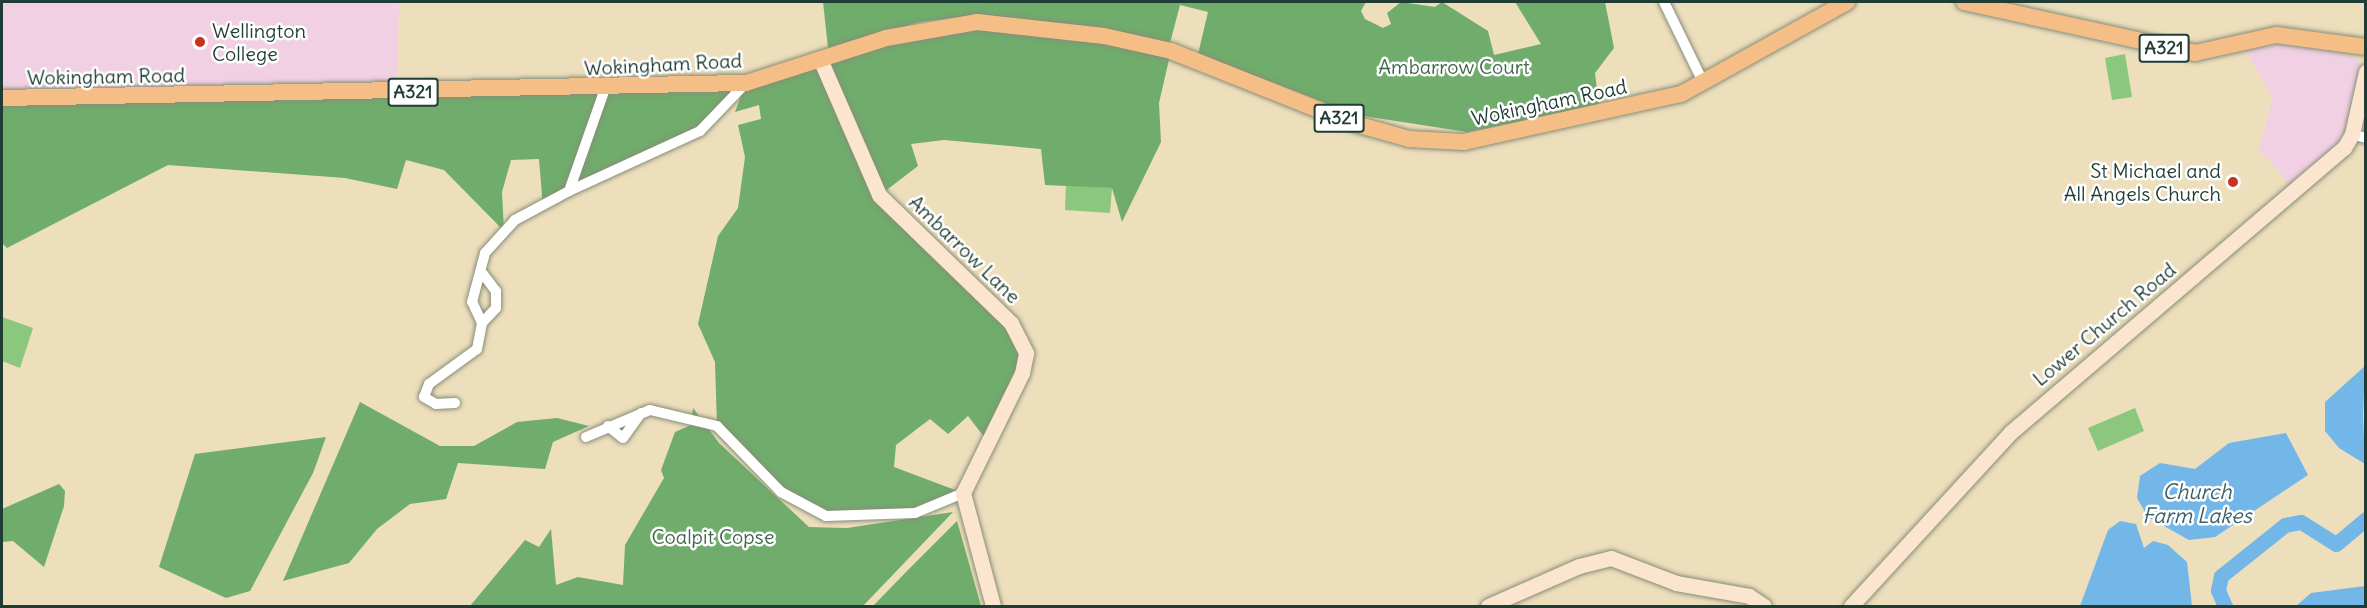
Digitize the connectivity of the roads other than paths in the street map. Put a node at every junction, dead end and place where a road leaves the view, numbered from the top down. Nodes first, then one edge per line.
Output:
1 (1664, 2) edge
2 (1847, 2) edge
3 (1964, 2) edge
4 (2366, 46) edge
5 (820, 59) junction
6 (2366, 72) edge
7 (746, 83) junction
8 (1704, 84) junction
9 (605, 89) junction
10 (2, 98) edge
11 (2359, 136) edge
12 (569, 191) junction
13 (483, 274) junction
14 (482, 323) junction
15 (455, 403) dead end
16 (640, 413) junction
17 (608, 426) junction
18 (586, 437) dead end
19 (963, 493) junction
20 (993, 606) edge
21 (1488, 606) edge
22 (1764, 606) edge
23 (1851, 606) edge

1 - 8 street
2 - 8 main road, Wokingham Road / A321
3 - 4 main road, A321
5 - 7 main road, Wokingham Road / A321
5 - 8 main road, Wokingham Road / A321
5 - 19 street, Ambarrow Lane
6 - 11 street, Lower Church Road
7 - 9 main road, Wokingham Road / A321
7 - 12 street
9 - 10 main road, Wokingham Road / A321
9 - 12 street
11 - 23 street, Lower Church Road
12 - 13 street
13 - 14 street
13 - 14 street
14 - 15 street
16 - 17 street
16 - 17 street
16 - 19 street
17 - 18 street
19 - 20 street
21 - 22 street

